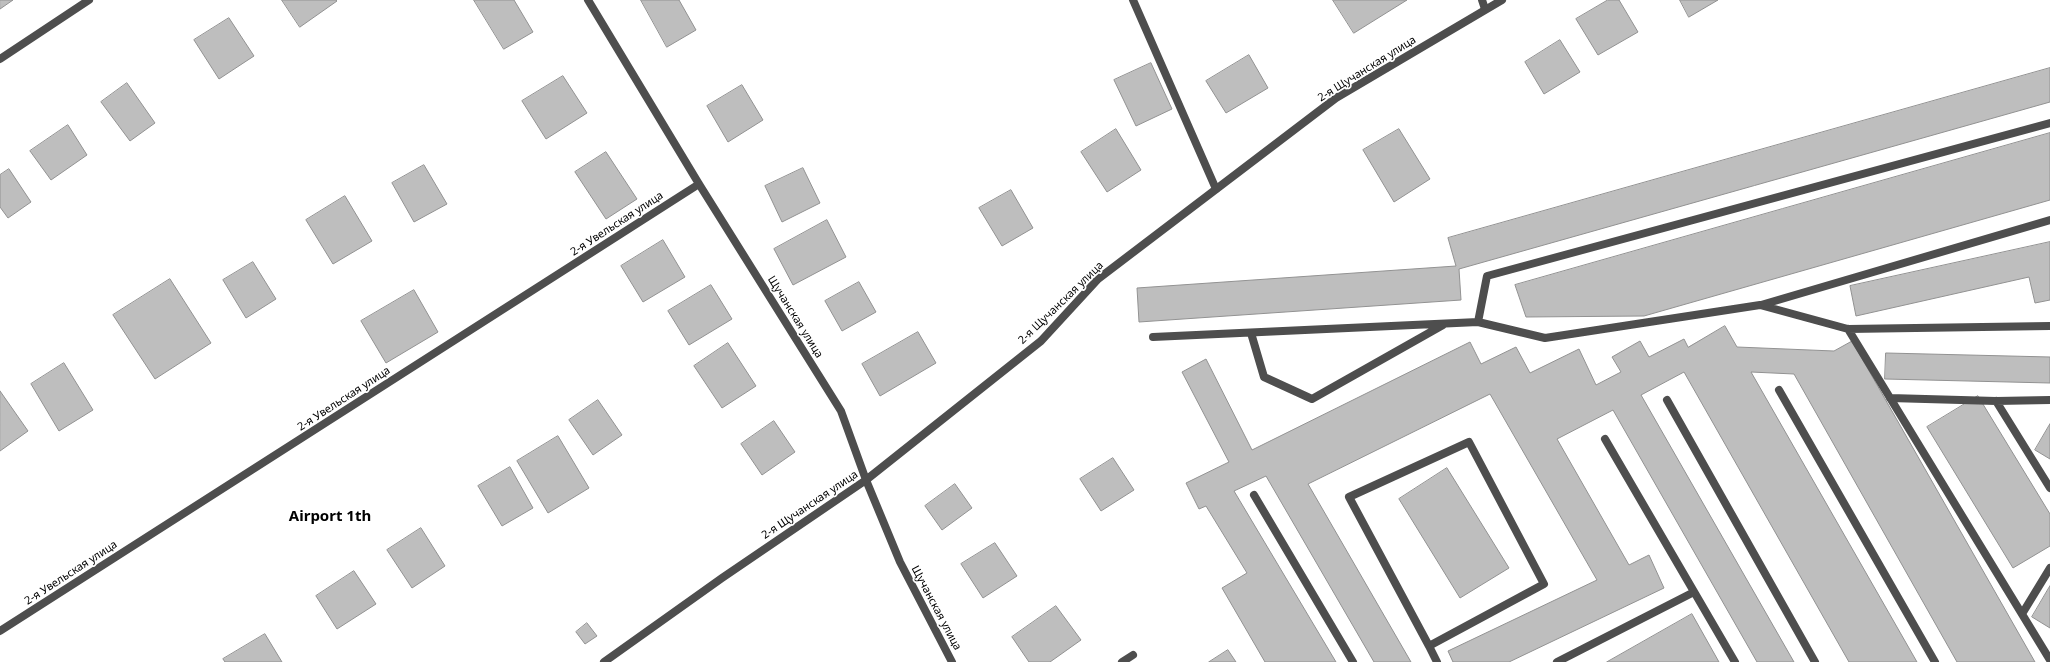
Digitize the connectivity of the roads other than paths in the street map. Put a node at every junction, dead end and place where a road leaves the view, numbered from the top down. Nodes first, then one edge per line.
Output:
1 (89, 0) edge
2 (588, 0) edge
3 (1133, 0) edge
4 (1482, 0) edge
5 (1502, 0) edge
6 (1485, 9) junction
7 (0, 59) edge
8 (2050, 123) edge
9 (699, 184) junction
10 (1216, 190) junction
11 (2050, 220) edge
12 (1760, 305) junction
13 (1478, 322) junction
14 (1444, 324) junction
15 (2050, 326) edge
16 (1848, 329) junction
17 (1251, 333) junction
18 (1153, 337) dead end
19 (1779, 390) dead end
20 (1890, 398) junction
21 (1667, 400) dead end
22 (2050, 400) edge
23 (1996, 401) junction
24 (1605, 439) dead end
25 (866, 480) junction
26 (2050, 488) edge
27 (1254, 495) dead end
28 (2050, 568) edge
29 (1694, 592) junction
30 (2022, 614) junction
31 (0, 631) edge
32 (1429, 646) junction
33 (1133, 655) dead end
34 (2050, 660) edge
35 (604, 662) edge
36 (952, 662) edge
37 (1122, 662) edge
38 (1353, 662) edge
39 (1437, 662) edge
40 (1557, 662) edge
41 (1735, 662) edge
42 (1815, 662) edge
43 (1936, 662) edge

1 - 7 street
2 - 9 street, Щучанская улица
3 - 10 street
4 - 6 street
5 - 6 street, 2-я Щучанская улица
6 - 10 street, 2-я Щучанская улица
8 - 13 street
9 - 25 street, Щучанская улица
9 - 31 street, 2-я Увельская улица
10 - 25 street, 2-я Щучанская улица
11 - 12 street
12 - 13 street
12 - 16 street
13 - 14 street
14 - 17 street
14 - 17 street
15 - 16 street
16 - 20 street
17 - 18 street
19 - 43 street
20 - 23 street
20 - 30 street
21 - 42 street
22 - 23 street
23 - 26 street
24 - 29 street
25 - 35 street, 2-я Щучанская улица
25 - 36 street, Щучанская улица
27 - 38 street
28 - 30 street
29 - 40 street
29 - 41 street
30 - 34 street
32 - 32 street
32 - 39 street
33 - 37 street

